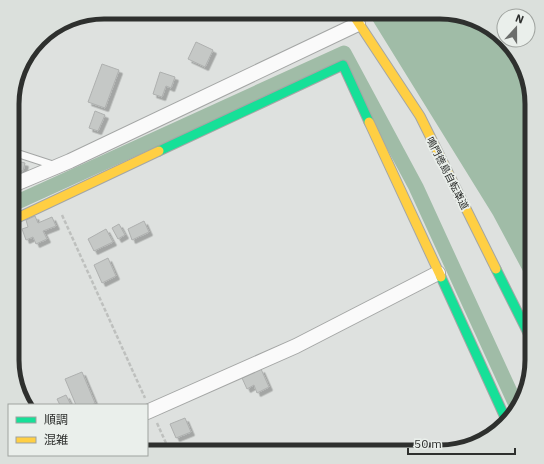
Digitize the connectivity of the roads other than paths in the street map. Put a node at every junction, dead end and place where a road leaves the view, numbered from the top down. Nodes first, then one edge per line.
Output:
1 (355, 19) edge
2 (19, 154) edge
3 (58, 166) junction
4 (19, 182) edge
5 (19, 217) edge
6 (438, 273) junction
7 (525, 327) edge
8 (149, 411) edge
9 (504, 415) edge

1 - 3 street
1 - 7 street, 鳴門徳島自転車道
2 - 3 lane
3 - 4 street
5 - 6 street
6 - 8 street
6 - 9 street

